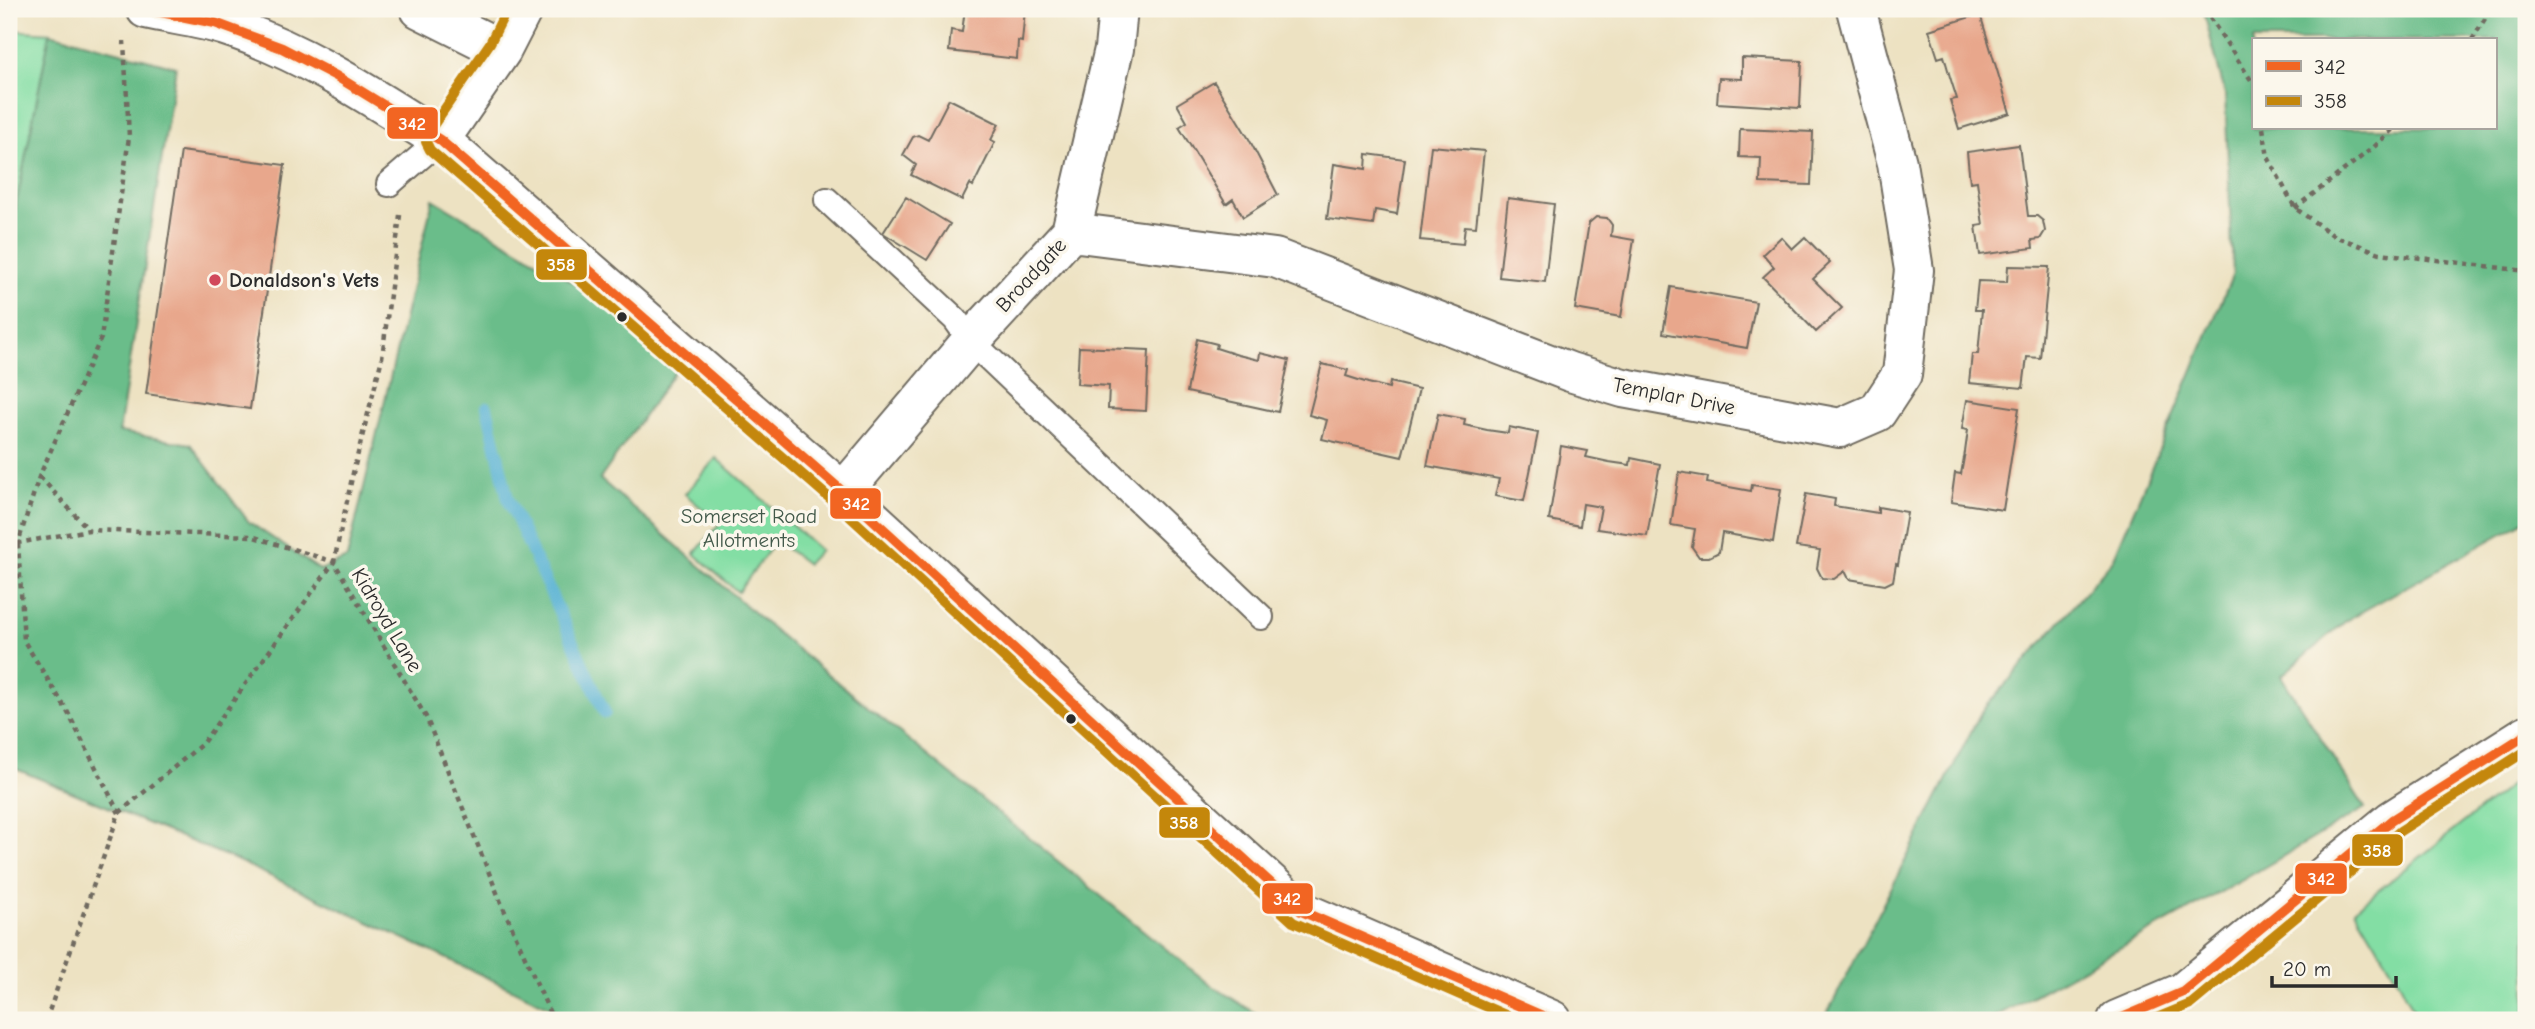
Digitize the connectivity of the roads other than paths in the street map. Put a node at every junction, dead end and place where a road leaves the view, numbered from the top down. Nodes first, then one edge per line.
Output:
1 (420, 9) edge
2 (523, 9) edge
3 (1118, 9) edge
4 (1856, 9) edge
5 (135, 22) edge
6 (502, 50) junction
7 (440, 140) junction
8 (389, 184) dead end
9 (828, 200) dead end
10 (1072, 232) junction
11 (971, 341) junction
12 (843, 492) junction
13 (1261, 617) dead end
14 (2526, 735) edge
15 (1552, 1020) edge
16 (2117, 1020) edge

1 - 6 street
2 - 6 street
3 - 10 street, Broadgate
4 - 10 street, Templar Drive
5 - 7 street
6 - 7 street
7 - 8 lane
7 - 12 street
9 - 11 lane
10 - 11 street, Broadgate
11 - 12 street, Broadgate
11 - 13 lane
12 - 15 street
14 - 16 street

